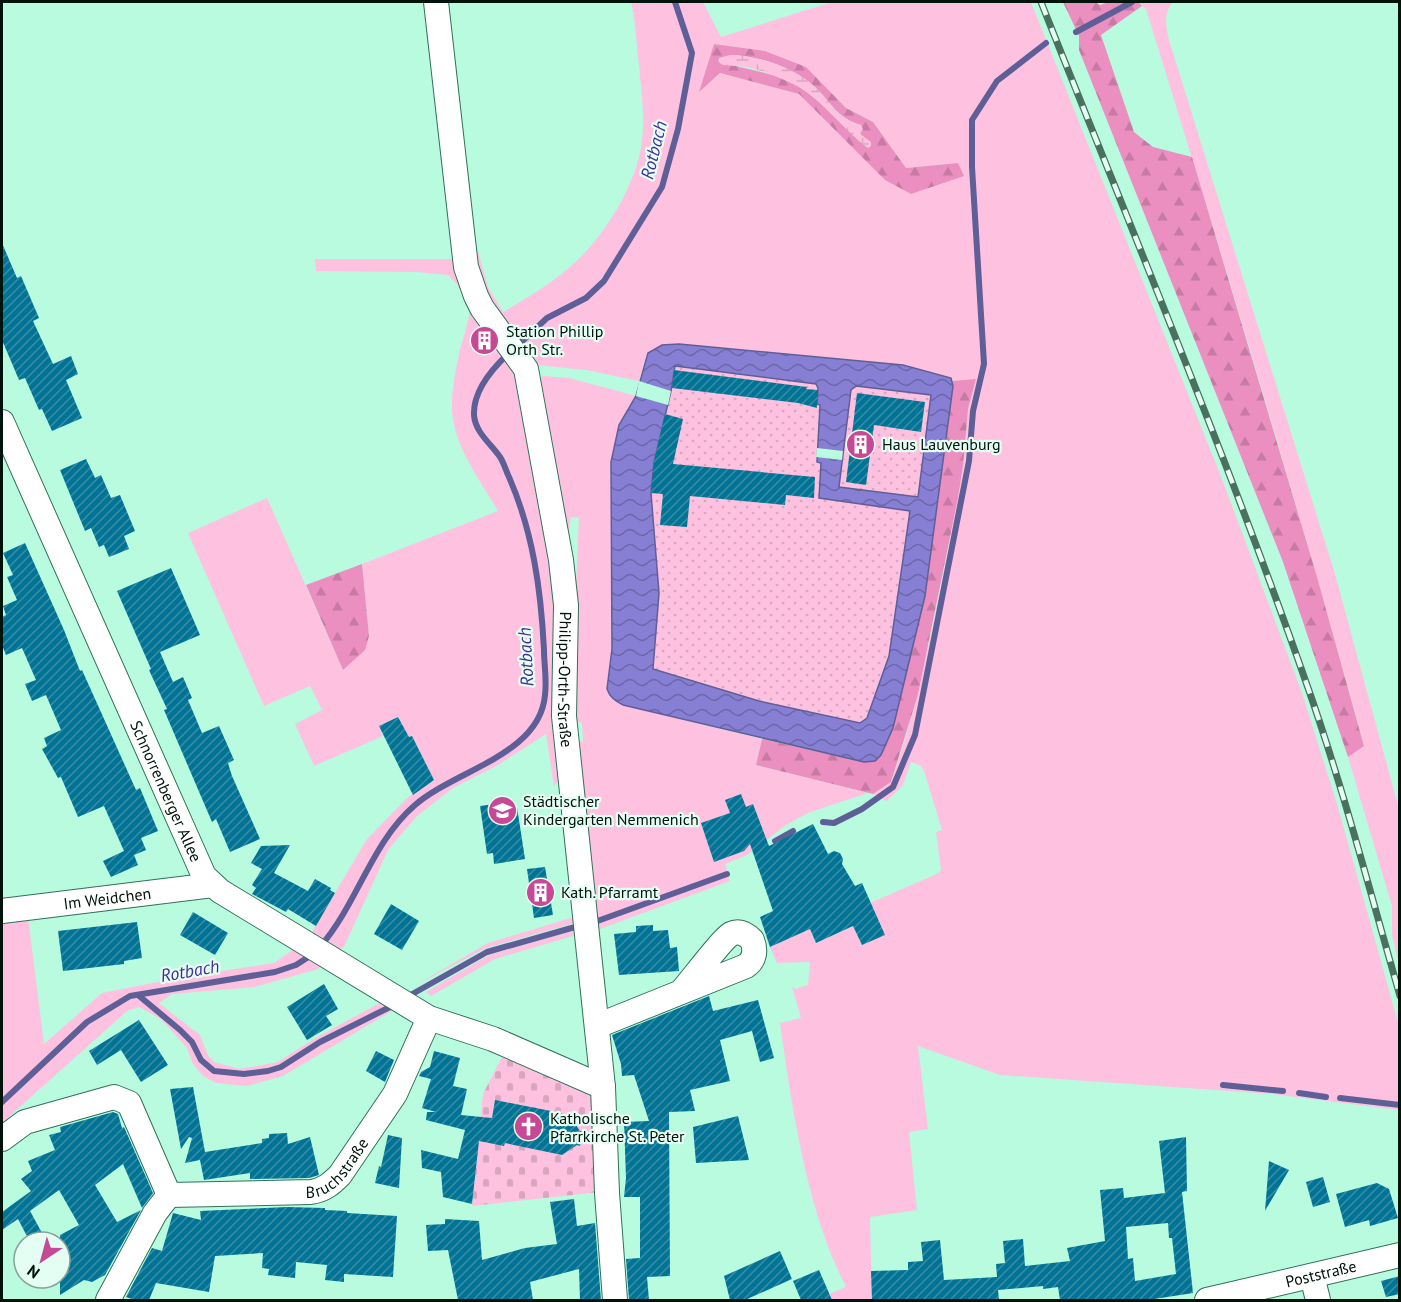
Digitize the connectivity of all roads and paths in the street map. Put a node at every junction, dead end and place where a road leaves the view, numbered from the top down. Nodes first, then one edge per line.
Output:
1 (436, 2) edge
2 (2, 422) edge
3 (213, 885) junction
4 (2, 911) edge
5 (681, 992) dead end
6 (429, 1017) junction
7 (597, 1026) junction
8 (603, 1087) junction
9 (2, 1139) edge
10 (169, 1195) junction
11 (1400, 1255) edge
12 (1312, 1276) junction
13 (108, 1300) edge
14 (615, 1300) edge
15 (1207, 1300) edge
16 (1318, 1300) edge

1 - 7 street, Philipp-Orth-Straße
2 - 3 street, Schnorrenberger Allee
3 - 4 street, Im Weidchen
3 - 6 street, Schnorrenberger Allee
5 - 7 street
6 - 8 street, Schnorrenberger Allee
6 - 10 street, Bruchstraße
7 - 8 street, Philipp-Orth-Straße
8 - 14 street, Philipp-Orth-Straße
9 - 10 street
10 - 13 street
11 - 12 street, Poststraße
12 - 15 street, Poststraße
12 - 16 street

